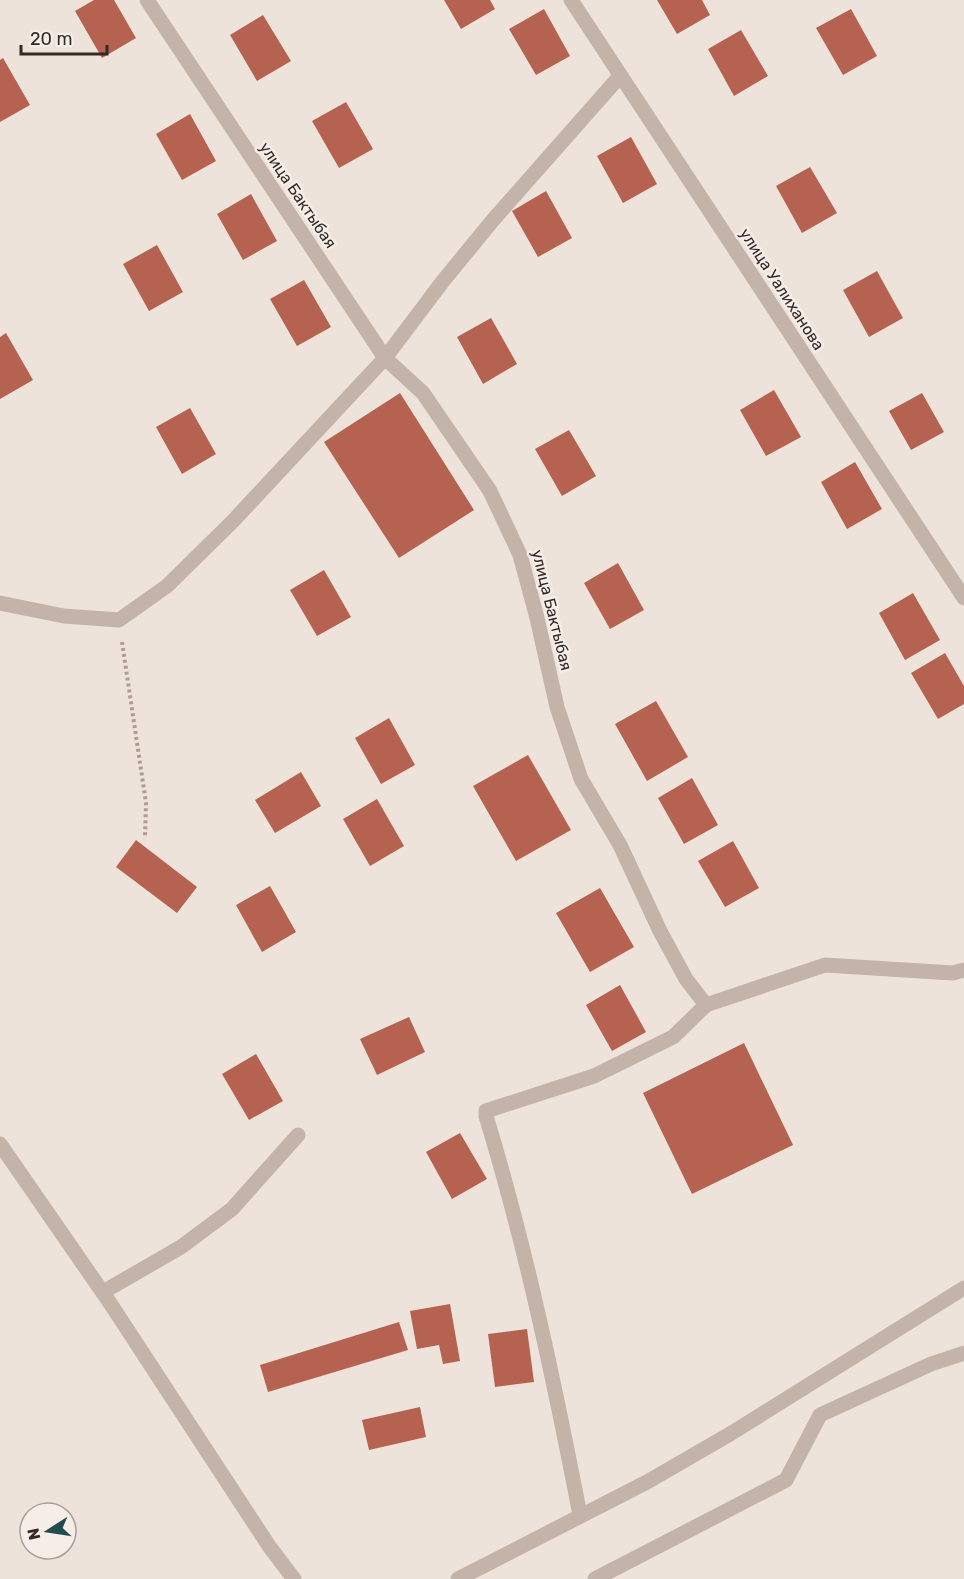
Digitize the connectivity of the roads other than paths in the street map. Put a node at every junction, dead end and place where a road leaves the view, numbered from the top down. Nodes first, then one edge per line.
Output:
1 (147, 0) edge
2 (571, 0) edge
3 (620, 76) junction
4 (385, 358) junction
5 (964, 598) edge
6 (0, 603) edge
7 (964, 970) edge
8 (706, 1005) junction
9 (298, 1135) dead end
10 (0, 1144) edge
11 (964, 1288) edge
12 (103, 1292) junction
13 (964, 1353) edge
14 (580, 1515) junction
15 (294, 1579) edge
16 (458, 1579) edge
17 (595, 1579) edge

1 - 4 street, улица Бактыбая
2 - 3 street, улица Уалиханова
3 - 4 street
3 - 5 street, улица Уалиханова
4 - 6 street
4 - 8 street, улица Бактыбая
7 - 8 street
8 - 14 street
9 - 12 street
10 - 12 street
11 - 14 street
12 - 15 street
13 - 17 street
14 - 16 street

